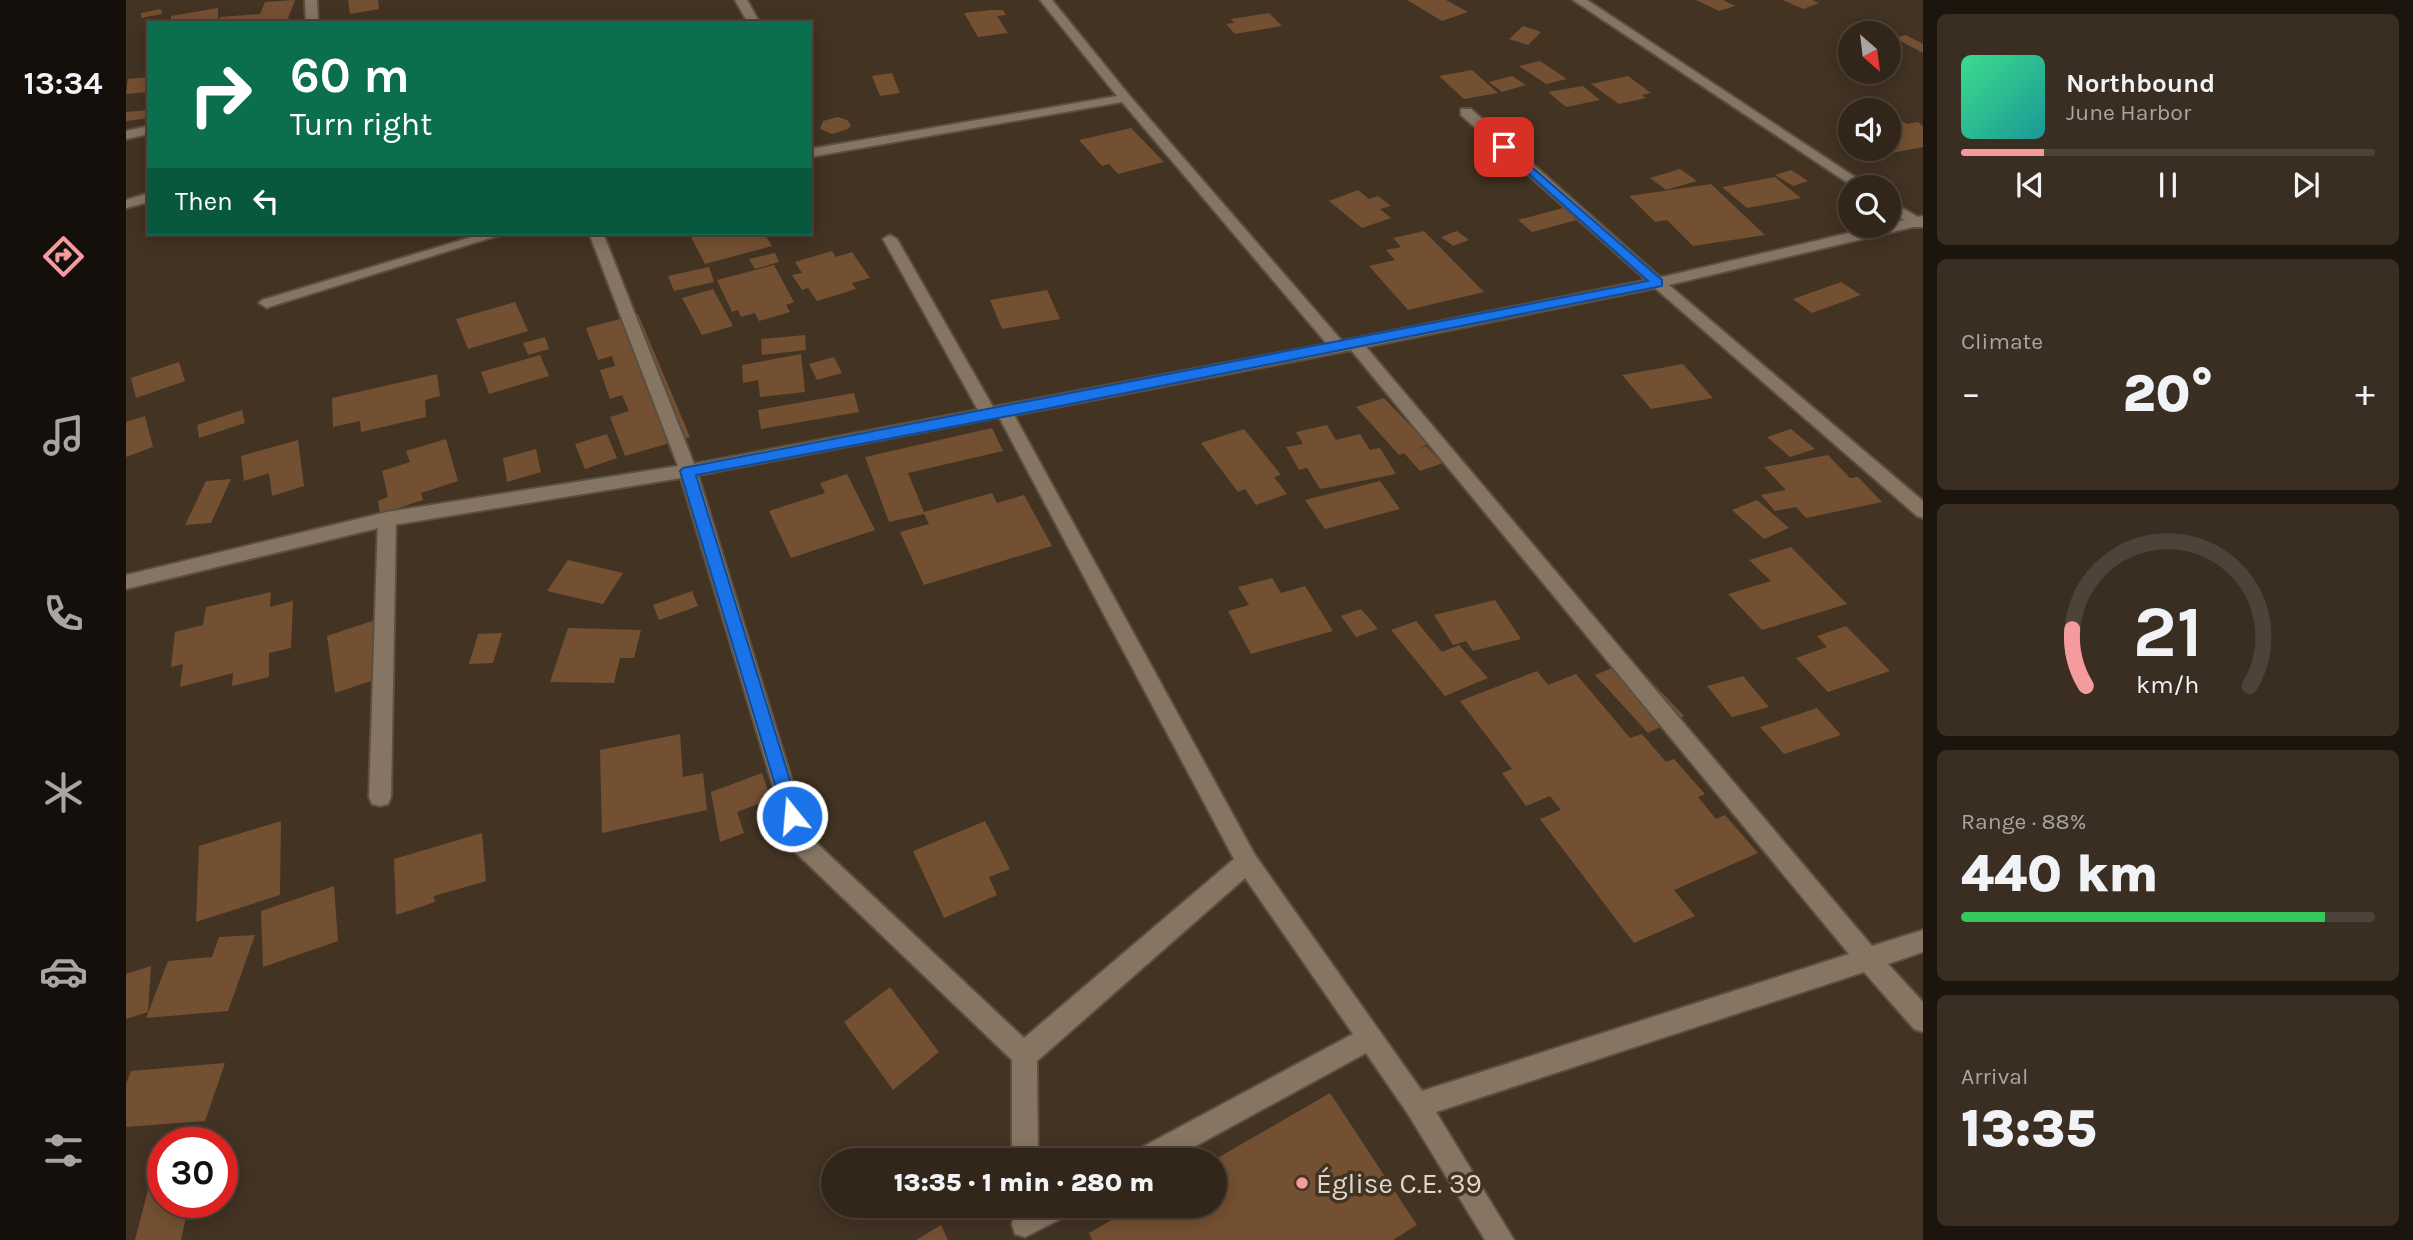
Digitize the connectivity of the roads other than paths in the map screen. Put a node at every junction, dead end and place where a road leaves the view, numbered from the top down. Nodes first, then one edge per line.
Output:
1 (311, 0) edge
2 (741, 0) edge
3 (1046, 0) edge
4 (1579, 0) edge
5 (312, 21) edge
6 (753, 21) edge
7 (1125, 98) junction
8 (1466, 113) dead end
9 (147, 131) edge
10 (126, 135) edge
11 (812, 153) edge
12 (1845, 175) edge
13 (147, 198) edge
14 (126, 204) edge
15 (1901, 211) edge
16 (1920, 222) edge
17 (492, 235) edge
18 (597, 235) edge
19 (890, 239) dead end
20 (1658, 283) junction
21 (267, 303) dead end
22 (1346, 346) junction
23 (997, 414) junction
24 (688, 471) junction
25 (1923, 511) edge
26 (387, 519) junction
27 (126, 582) edge
28 (380, 797) dead end
29 (1247, 862) junction
30 (1923, 941) edge
31 (1867, 958) junction
32 (1923, 1020) edge
33 (1370, 1038) junction
34 (1024, 1055) junction
35 (1417, 1105) junction
36 (1025, 1148) edge
37 (1166, 1148) edge
38 (1500, 1240) edge

1 - 5 street
2 - 6 street
3 - 7 street
4 - 12 street
7 - 11 street
7 - 22 street
8 - 20 street
9 - 10 street
13 - 14 street
15 - 16 street
16 - 20 street
17 - 21 street
18 - 24 street
19 - 23 street
20 - 22 street
20 - 25 street
22 - 23 street
22 - 31 street
23 - 24 street
23 - 29 street
24 - 26 street
24 - 34 street
26 - 27 street
26 - 28 street
29 - 33 street
29 - 34 street
30 - 31 street
31 - 32 street
31 - 35 street
33 - 35 street
33 - 37 street
34 - 36 street
35 - 38 street

